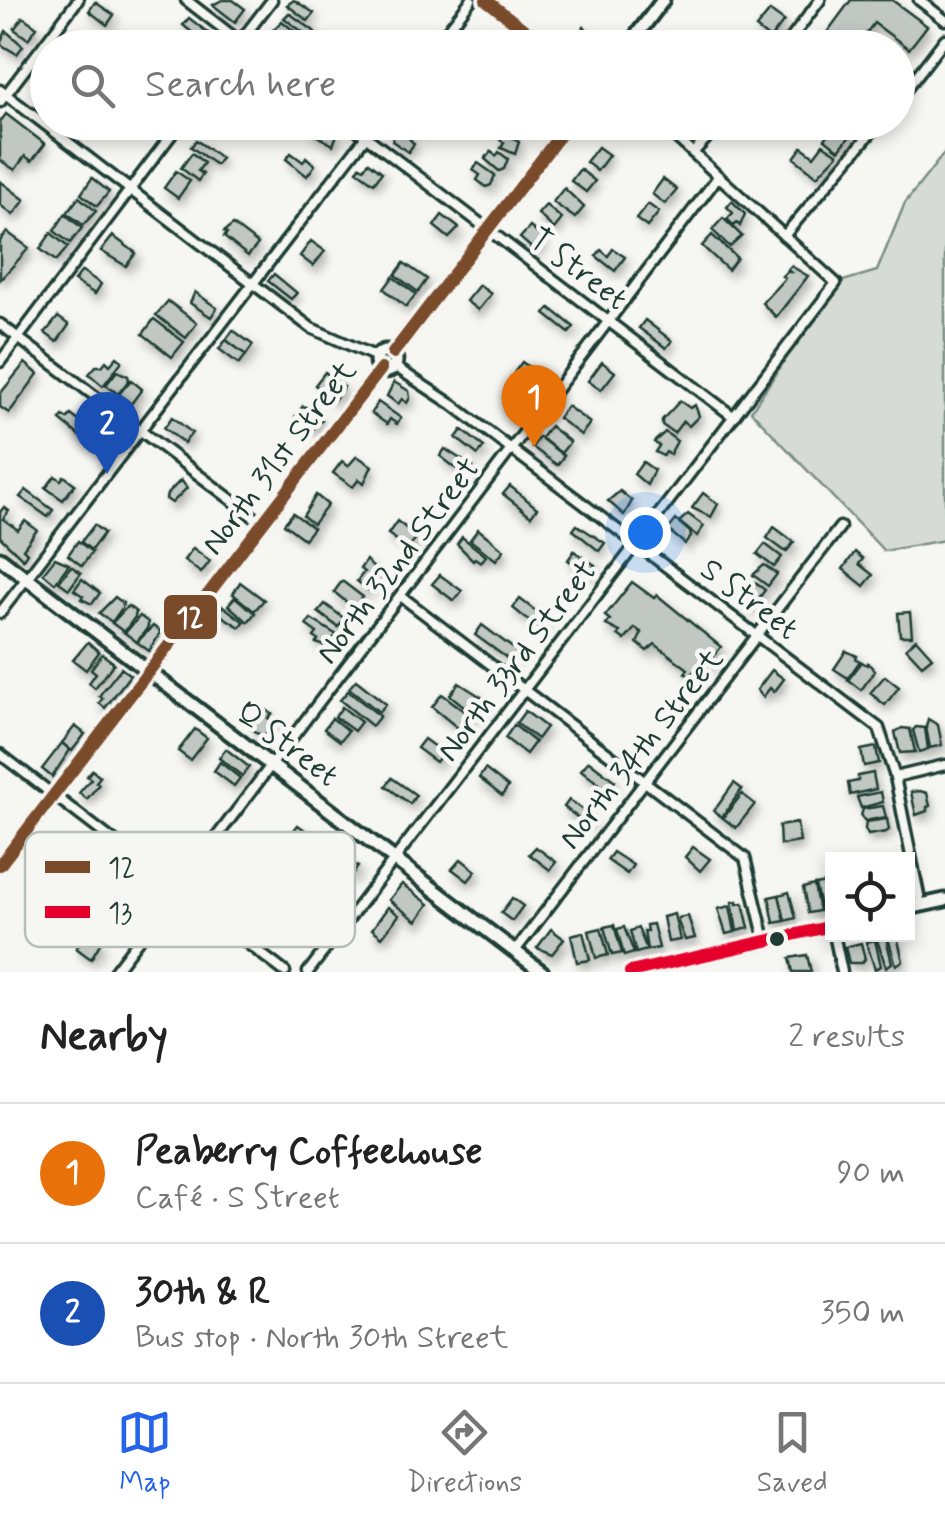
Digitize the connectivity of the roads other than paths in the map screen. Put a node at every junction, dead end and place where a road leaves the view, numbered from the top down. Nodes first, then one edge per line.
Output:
1 (78, 0) edge
2 (186, 0) edge
3 (272, 0) edge
4 (470, 0) edge
5 (486, 0) edge
6 (663, 0) edge
7 (820, 0) edge
8 (919, 0) edge
9 (945, 20) edge
10 (54, 30) edge
11 (223, 30) edge
12 (251, 30) edge
13 (448, 30) edge
14 (525, 30) edge
15 (640, 30) edge
16 (798, 30) edge
17 (945, 39) edge
18 (30, 61) edge
19 (915, 78) edge
20 (2, 96) edge
21 (30, 117) edge
22 (61, 140) edge
23 (168, 140) edge
24 (364, 140) edge
25 (370, 140) edge
26 (556, 140) edge
27 (678, 140) edge
28 (705, 140) edge
29 (865, 140) edge
30 (692, 153) junction
31 (718, 177) junction
32 (130, 192) junction
33 (488, 230) junction
34 (784, 236) junction
35 (252, 285) junction
36 (608, 320) junction
37 (0, 324) edge
38 (18, 338) junction
39 (394, 360) junction
40 (0, 362) edge
41 (379, 363) junction
42 (734, 417) junction
43 (140, 430) junction
44 (511, 449) junction
45 (262, 523) junction
46 (840, 527) dead end
47 (636, 544) junction
48 (0, 558) edge
49 (26, 579) junction
50 (402, 597) junction
51 (0, 613) edge
52 (757, 635) junction
53 (148, 672) junction
54 (524, 690) junction
55 (0, 754) edge
56 (945, 765) edge
57 (272, 766) junction
58 (895, 777) junction
59 (645, 782) junction
60 (53, 796) junction
61 (25, 832) edge
62 (25, 832) edge
63 (100, 832) edge
64 (221, 832) edge
65 (394, 859) junction
66 (0, 865) edge
67 (945, 900) edge
68 (922, 905) junction
69 (915, 906) edge
70 (355, 910) edge
71 (825, 929) edge
72 (764, 940) junction
73 (836, 942) edge
74 (133, 947) edge
75 (252, 947) edge
76 (327, 947) edge
77 (515, 951) junction
78 (656, 969) edge
79 (114, 972) edge
80 (285, 972) edge
81 (308, 972) edge
82 (542, 972) edge
83 (630, 972) edge
84 (842, 972) edge

1 - 10 street
2 - 11 street
3 - 12 street
4 - 13 street
5 - 14 street
6 - 15 street
7 - 16 street
8 - 9 street
17 - 19 street
18 - 20 street
20 - 21 street
22 - 32 street
23 - 32 street
24 - 35 street
25 - 33 street, T Street
26 - 33 street, North 31st Street
27 - 30 street
28 - 30 street
29 - 34 street
30 - 31 street
31 - 34 street
31 - 36 street, North 32nd Street
32 - 35 street
32 - 38 street
33 - 36 street, T Street
33 - 39 street, North 31st Street
34 - 42 street, North 33rd Street
35 - 41 street
35 - 43 street
36 - 42 street, T Street
36 - 44 street, North 32nd Street
37 - 38 street
38 - 40 street
38 - 43 street
39 - 41 street, North 31st Street
39 - 44 street, S Street
41 - 45 street, North 31st Street
42 - 47 street, North 33rd Street
43 - 45 street
43 - 49 street
44 - 47 street, S Street
44 - 50 street, North 32nd Street
45 - 53 street, North 31st Street
46 - 52 street, North 34th Street
47 - 52 street, S Street
47 - 54 street, North 33rd Street
48 - 49 street, Q Street
49 - 51 street
49 - 53 street, Q Street
50 - 54 street
50 - 57 street, North 32nd Street
52 - 58 street, S Street
52 - 59 street, North 34th Street
53 - 57 street, Q Street
53 - 60 street, North 31st Street
54 - 59 street
54 - 65 street, North 33rd Street
55 - 60 street
56 - 58 street
57 - 64 street, North 32nd Street
57 - 65 street, Q Street
58 - 68 street, S Street
59 - 72 street
59 - 77 street, North 34th Street
60 - 62 street, North 31st Street
60 - 63 street
61 - 66 street, North 31st Street
65 - 70 street, North 33rd Street
65 - 77 street, Q Street
67 - 68 street
68 - 69 street
71 - 72 street
72 - 78 street
73 - 84 street
74 - 79 street, North 32nd Street
75 - 80 street
76 - 81 street, North 33rd Street
77 - 82 street, Q Street
78 - 83 street

